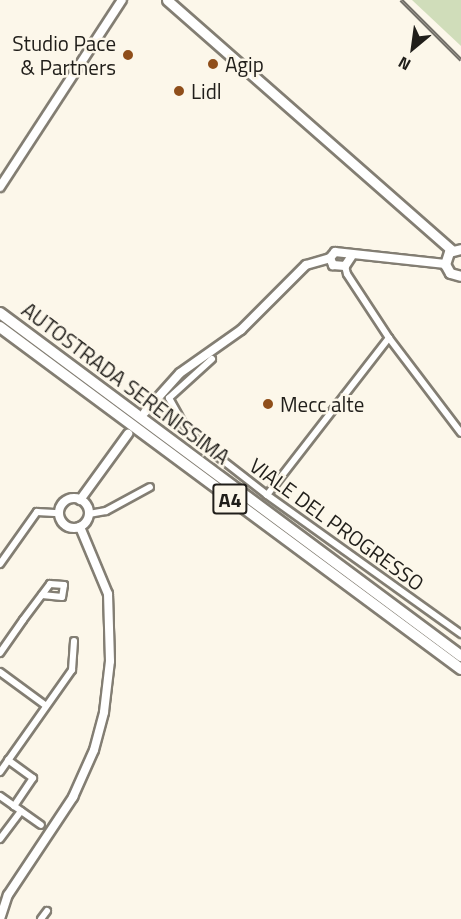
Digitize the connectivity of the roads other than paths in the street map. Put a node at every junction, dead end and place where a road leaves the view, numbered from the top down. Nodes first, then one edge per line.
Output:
1 (167, 0) edge
2 (120, 2) edge
3 (0, 187) edge
4 (456, 250) edge
5 (351, 256) junction
6 (330, 258) junction
7 (445, 264) junction
8 (345, 267) junction
9 (459, 277) edge
10 (0, 313) edge
11 (0, 327) edge
12 (389, 338) junction
13 (212, 359) dead end
14 (145, 412) dead end
15 (461, 433) edge
16 (128, 434) dead end
17 (150, 487) dead end
18 (267, 495) junction
19 (80, 500) junction
20 (59, 513) junction
21 (89, 514) junction
22 (80, 527) junction
23 (0, 564) edge
24 (42, 595) dead end
25 (461, 634) edge
26 (74, 641) dead end
27 (0, 653) edge
28 (461, 656) edge
29 (461, 669) edge
30 (0, 672) edge
31 (45, 705) junction
32 (8, 760) junction
33 (0, 772) edge
34 (0, 796) edge
35 (17, 809) junction
36 (41, 825) dead end
37 (0, 839) edge
38 (8, 895) junction
39 (0, 904) edge
40 (47, 911) dead end
41 (0, 919) edge
42 (41, 919) edge

1 - 4 main road
2 - 3 street
4 - 7 main road
5 - 6 street
5 - 7 street
5 - 8 street
6 - 8 street
6 - 14 street
7 - 9 main road
8 - 12 street
10 - 28 highway, AUTOSTRADA SERENISSIMA / A4
11 - 29 highway, AUTOSTRADA SERENISSIMA / A4
12 - 15 street
12 - 18 street
13 - 18 street, VIALE DEL PROGRESSO
16 - 19 street
17 - 21 street
18 - 25 street, VIALE DEL PROGRESSO
19 - 20 street
19 - 21 street
20 - 22 street
20 - 23 street
21 - 22 street
22 - 38 street
24 - 27 street
26 - 31 street
30 - 31 street
31 - 32 street
32 - 33 street
32 - 35 street
34 - 35 street
35 - 36 street
35 - 37 street
38 - 39 street
38 - 41 street
40 - 42 street

